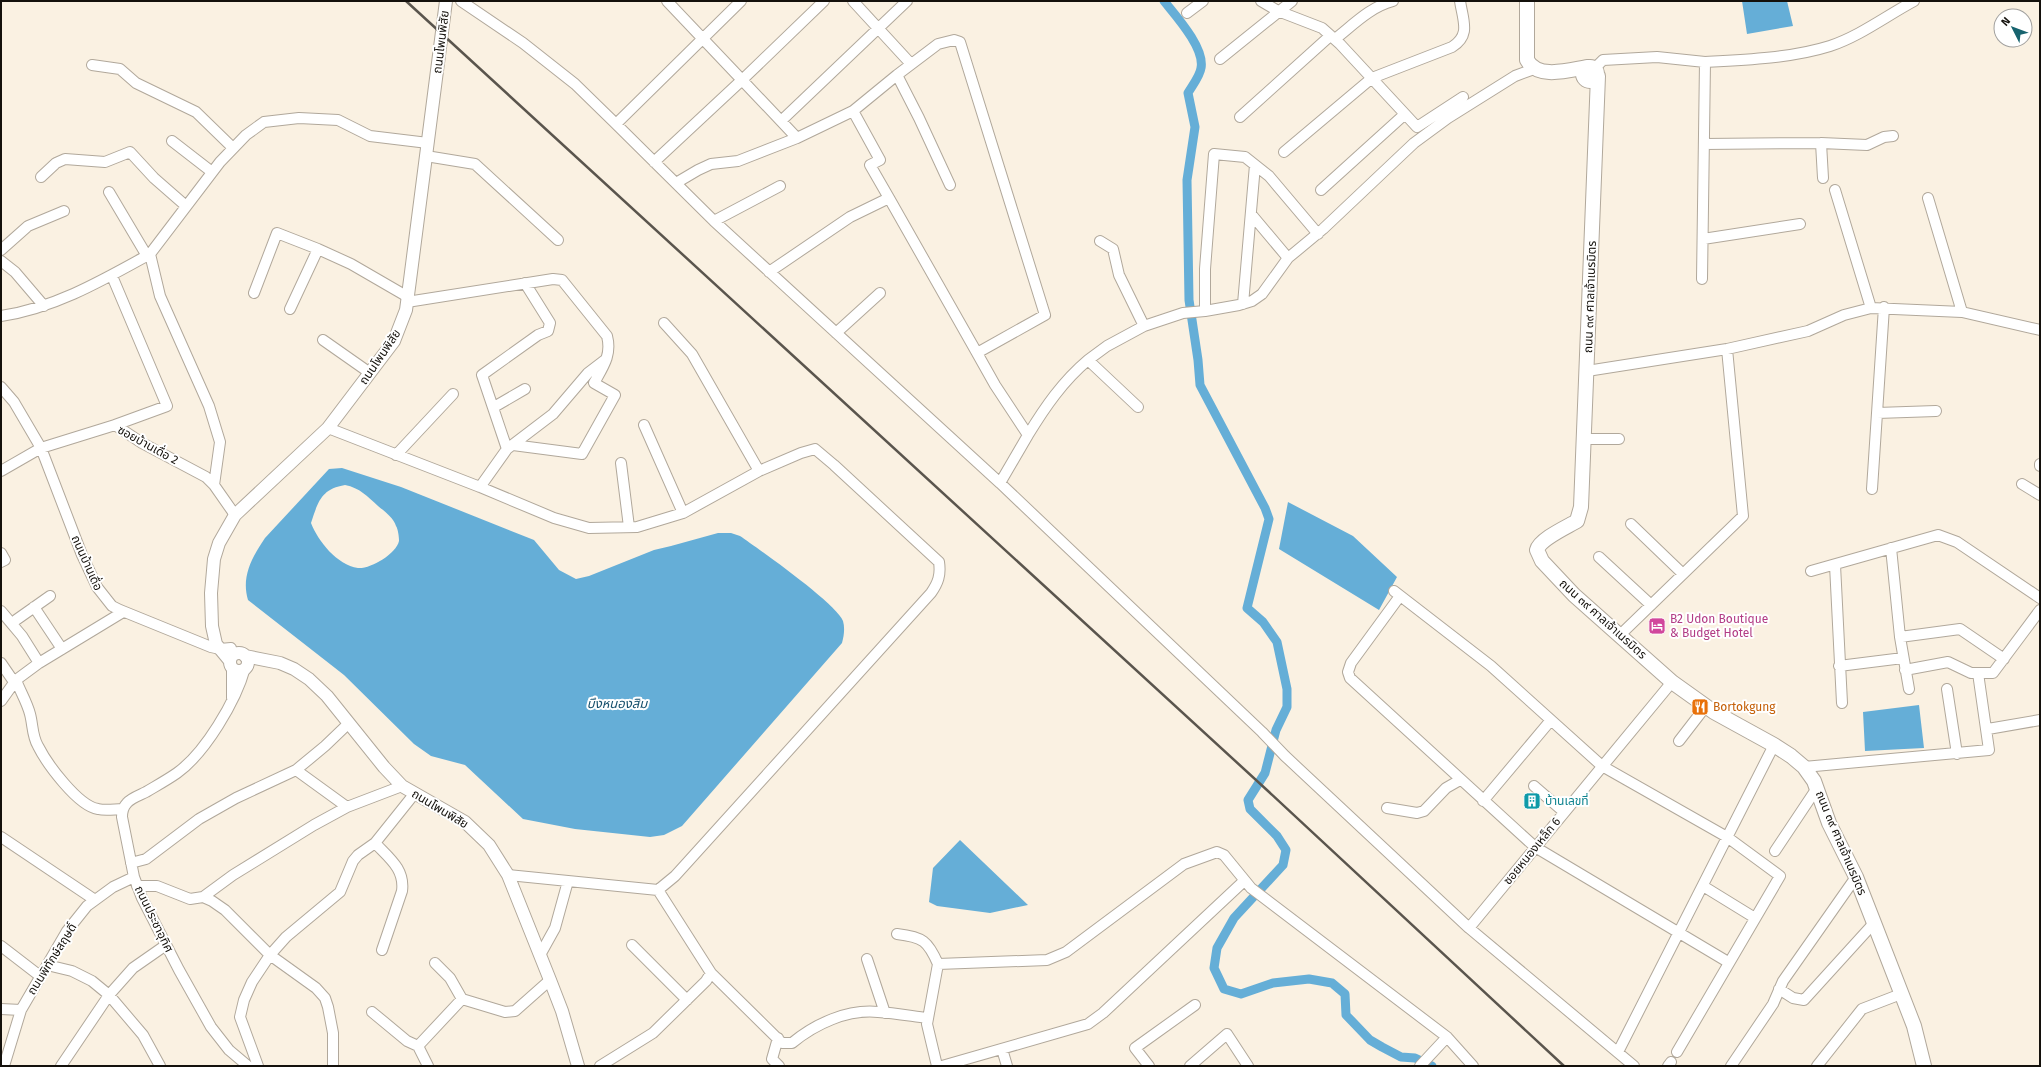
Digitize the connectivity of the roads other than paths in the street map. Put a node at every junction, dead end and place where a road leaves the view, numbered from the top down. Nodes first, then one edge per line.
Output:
1 (446, 1) edge
2 (462, 1) edge
3 (667, 1) edge
4 (741, 1) edge
5 (824, 1) edge
6 (853, 1) edge
7 (907, 1) edge
8 (1203, 1) edge
9 (1261, 1) edge
10 (1292, 1) edge
11 (1374, 1) edge
12 (1393, 1) edge
13 (1460, 1) edge
14 (1527, 1) edge
15 (1914, 1) edge
16 (1278, 11) junction
17 (1187, 13) dead end
18 (1362, 18) junction
19 (878, 28) junction
20 (703, 37) junction
21 (1333, 38) junction
22 (1220, 59) dead end
23 (1706, 62) junction
24 (911, 64) junction
25 (92, 65) dead end
26 (1534, 69) junction
27 (1591, 74) junction
28 (897, 75) junction
29 (1372, 78) junction
30 (742, 80) junction
31 (1463, 97) dead end
32 (853, 111) junction
33 (1406, 114) junction
34 (1240, 117) dead end
35 (781, 121) junction
36 (616, 124) junction
37 (1893, 136) dead end
38 (797, 138) junction
39 (172, 141) dead end
40 (428, 143) junction
41 (1821, 143) junction
42 (1704, 144) junction
43 (233, 148) junction
44 (1284, 152) dead end
45 (426, 156) junction
46 (654, 162) junction
47 (1255, 165) junction
48 (212, 172) junction
49 (40, 177) dead end
50 (1823, 178) dead end
51 (676, 184) junction
52 (950, 185) dead end
53 (780, 186) dead end
54 (1321, 190) dead end
55 (1835, 190) dead end
56 (109, 192) dead end
57 (889, 198) junction
58 (1928, 198) dead end
59 (186, 206) junction
60 (64, 211) dead end
61 (1251, 214) junction
62 (714, 221) junction
63 (1800, 224) dead end
64 (1318, 234) junction
65 (1703, 239) junction
66 (558, 240) dead end
67 (1100, 241) dead end
68 (318, 249) junction
69 (1, 250) edge
70 (148, 255) junction
71 (1288, 258) junction
72 (1, 261) edge
73 (769, 272) junction
74 (112, 276) junction
75 (1702, 279) dead end
76 (525, 283) junction
77 (254, 293) dead end
78 (880, 293) dead end
79 (407, 300) junction
80 (1243, 304) junction
81 (44, 306) junction
82 (1871, 308) junction
83 (1884, 308) junction
84 (290, 309) dead end
85 (1202, 312) junction
86 (1962, 312) junction
87 (1, 316) edge
88 (664, 323) dead end
89 (1144, 326) junction
90 (2040, 330) edge
91 (836, 333) junction
92 (324, 340) dead end
93 (1726, 350) junction
94 (977, 353) junction
95 (608, 357) junction
96 (1088, 360) junction
97 (1587, 371) junction
98 (370, 373) junction
99 (1, 387) edge
100 (525, 389) dead end
101 (453, 394) dead end
102 (494, 407) junction
103 (1138, 407) dead end
104 (1936, 412) dead end
105 (1877, 413) junction
106 (644, 425) dead end
107 (115, 426) junction
108 (328, 428) junction
109 (1028, 435) junction
110 (1584, 439) junction
111 (1619, 439) dead end
112 (510, 447) junction
113 (41, 448) junction
114 (396, 455) junction
115 (621, 463) dead end
116 (1, 471) edge
117 (759, 471) junction
118 (1000, 484) junction
119 (2022, 484) dead end
120 (214, 485) junction
121 (480, 487) junction
122 (1872, 489) dead end
123 (2040, 495) edge
124 (683, 513) junction
125 (235, 515) junction
126 (1631, 524) dead end
127 (630, 527) junction
128 (1891, 548) junction
129 (1, 553) edge
130 (1599, 557) dead end
131 (1, 562) edge
132 (1835, 565) junction
133 (1811, 572) dead end
134 (1683, 574) junction
135 (50, 596) dead end
136 (2040, 598) edge
137 (1650, 605) junction
138 (34, 607) junction
139 (2040, 610) edge
140 (1, 611) edge
141 (124, 612) junction
142 (16, 620) dead end
143 (1620, 635) junction
144 (1900, 637) junction
145 (62, 649) junction
146 (1903, 658) junction
147 (236, 659) junction
148 (2004, 659) junction
149 (39, 662) junction
150 (1, 663) edge
151 (1839, 666) junction
152 (1905, 670) junction
153 (1978, 673) junction
154 (15, 681) junction
155 (1672, 682) junction
156 (1909, 689) dead end
157 (1947, 689) dead end
158 (1, 701) edge
159 (1842, 703) dead end
160 (1706, 706) junction
161 (1551, 720) junction
162 (2040, 720) edge
163 (349, 723) junction
164 (1988, 729) junction
165 (1679, 741) dead end
166 (1774, 745) junction
167 (1958, 754) junction
168 (1602, 766) junction
169 (1804, 767) junction
170 (296, 770) junction
171 (1460, 780) junction
172 (402, 786) junction
173 (1534, 786) dead end
174 (1817, 788) junction
175 (415, 793) junction
176 (1483, 801) junction
177 (347, 807) junction
178 (1387, 808) dead end
179 (122, 809) junction
180 (1564, 812) junction
181 (1, 837) edge
182 (1727, 837) junction
183 (376, 843) junction
184 (1535, 847) junction
185 (1775, 851) dead end
186 (131, 863) junction
187 (508, 875) junction
188 (1856, 877) junction
189 (136, 881) junction
190 (568, 881) junction
191 (1248, 884) junction
192 (1703, 886) junction
193 (658, 890) junction
194 (203, 897) junction
195 (96, 900) junction
196 (1755, 918) junction
197 (1874, 923) junction
198 (1469, 928) junction
199 (897, 934) dead end
200 (1678, 934) junction
201 (166, 945) junction
202 (632, 945) dead end
203 (1, 946) edge
204 (382, 950) dead end
205 (270, 955) junction
206 (540, 955) junction
207 (867, 959) dead end
208 (1728, 962) junction
209 (435, 963) dead end
210 (938, 964) junction
211 (47, 965) junction
212 (711, 973) junction
213 (40, 976) junction
214 (550, 980) junction
215 (1779, 989) junction
216 (1901, 994) junction
217 (109, 995) junction
218 (462, 999) junction
219 (687, 1000) junction
220 (1195, 1005) dead end
221 (1, 1009) edge
222 (21, 1010) junction
223 (372, 1012) dead end
224 (885, 1013) junction
225 (927, 1018) junction
226 (1447, 1037) junction
227 (778, 1038) junction
228 (418, 1046) junction
229 (1002, 1049) junction
230 (1618, 1052) junction
231 (1677, 1052) dead end
232 (4, 1066) edge
233 (61, 1066) edge
234 (160, 1066) edge
235 (248, 1066) edge
236 (258, 1066) edge
237 (333, 1066) edge
238 (428, 1066) edge
239 (578, 1066) edge
240 (600, 1066) edge
241 (779, 1066) edge
242 (937, 1066) edge
243 (942, 1066) edge
244 (1007, 1066) edge
245 (1148, 1066) edge
246 (1190, 1066) edge
247 (1248, 1066) edge
248 (1420, 1066) edge
249 (1473, 1066) edge
250 (1634, 1066) edge
251 (1732, 1066) edge
252 (1816, 1066) edge
253 (1924, 1066) edge

1 - 40 street, ถนนโพนพิสัย
2 - 36 street
3 - 20 street
4 - 20 street
5 - 30 street
6 - 19 street
7 - 19 street
8 - 17 street
9 - 16 street
10 - 16 street
11 - 18 street
12 - 18 street
13 - 29 street
14 - 26 main road
15 - 23 street
16 - 21 street
16 - 22 street
18 - 21 street
19 - 24 street
19 - 35 street
20 - 30 street
20 - 36 street
21 - 29 street
21 - 34 street
23 - 27 street
23 - 42 street
24 - 28 street
24 - 94 street
25 - 43 street
26 - 27 main road
26 - 64 street
27 - 97 main road, ถนน ๓๙ ศาลเจ้าเนรมิตร
28 - 32 street
28 - 52 street
29 - 33 street
29 - 44 street
30 - 35 street
30 - 46 street
31 - 33 street
32 - 38 street
32 - 57 street
33 - 54 street
35 - 38 street
36 - 46 street
37 - 41 street
38 - 51 street
39 - 48 street
40 - 43 street
40 - 45 street, ถนนโพนพิสัย
41 - 42 street
41 - 50 street
42 - 65 street
43 - 48 street
45 - 66 street
45 - 79 street, ถนนโพนพิสัย
46 - 51 street
47 - 61 street
47 - 64 street
47 - 85 street
48 - 59 street
49 - 59 street
51 - 62 street
53 - 62 street
55 - 82 street
56 - 70 street
57 - 73 street
57 - 94 street
58 - 86 street
59 - 70 street
60 - 69 street
61 - 71 street
61 - 80 street
62 - 73 street
63 - 65 street
64 - 71 street
65 - 75 street
67 - 89 street
68 - 77 street
68 - 79 street
68 - 84 street
70 - 74 street
70 - 120 street
71 - 80 street
72 - 81 street
73 - 91 street
74 - 81 street
74 - 107 street
76 - 79 street
76 - 95 street
76 - 102 street
78 - 91 street
79 - 98 street, ถนนโพนพิสัย
80 - 85 street
81 - 87 street
82 - 83 street
82 - 93 street
83 - 86 street
83 - 105 street
85 - 89 street
86 - 90 street
88 - 117 street
89 - 96 street
91 - 118 street
92 - 98 street
93 - 97 street
93 - 134 street
94 - 109 street
95 - 112 street
95 - 112 street
96 - 103 street
96 - 109 street
97 - 110 main road, ถนน ๓๙ ศาลเจ้าเนรมิตร
98 - 108 street, ถนนโพนพิสัย
99 - 113 street, ถนนบ้านเดื่อ
100 - 102 street
101 - 114 street
102 - 112 street
104 - 105 street
105 - 122 street
106 - 124 street
107 - 113 street, ซอยบ้านเดื่อ 2
107 - 120 street, ซอยบ้านเดื่อ 2
108 - 114 street
108 - 125 street, ถนนโพนพิสัย
109 - 118 street
110 - 111 street
110 - 143 main road, ถนน ๓๙ ศาลเจ้าเนรมิตร
112 - 121 street
113 - 116 street, ซอยบ้านเดื่อ 2
113 - 141 street, ถนนบ้านเดื่อ
114 - 121 street
115 - 127 street
117 - 124 street
117 - 193 street
118 - 198 street
119 - 123 street
120 - 125 street, ซอยบ้านเดื่อ 2
121 - 127 street
124 - 127 street
125 - 147 street, ถนนโพนพิสัย
126 - 134 street
128 - 132 street
128 - 136 street
128 - 144 street
129 - 131 street
130 - 137 street
132 - 133 street
132 - 151 street
134 - 137 street
135 - 138 street
137 - 143 street
138 - 142 street
138 - 145 street
139 - 148 street
140 - 149 street
141 - 145 street
141 - 147 street, ถนนบ้านเดื่อ
143 - 155 main road, ถนน ๓๙ ศาลเจ้าเนรมิตร
144 - 146 street
144 - 148 street
145 - 149 street
146 - 151 street
146 - 152 street
147 - 163 street, ถนนโพนพิสัย
147 - 179 street
148 - 153 street
149 - 154 street
150 - 154 street
151 - 159 street
152 - 153 street
152 - 156 street
153 - 164 street
154 - 158 street
154 - 179 street
155 - 160 main road, ถนน ๓๙ ศาลเจ้าเนรมิตร
155 - 168 street, ซอยหนองเหล็ก 6
157 - 167 street
160 - 165 street
160 - 166 main road, ถนน ๓๙ ศาลเจ้าเนรมิตร
161 - 168 street
161 - 171 street
161 - 176 street
162 - 164 street
163 - 170 street
163 - 172 street, ถนนโพนพิสัย
164 - 167 street
166 - 169 main road, ถนน ๓๙ ศาลเจ้าเนรมิตร
166 - 182 street
167 - 169 street
168 - 180 street, ซอยหนองเหล็ก 6
168 - 182 street
169 - 174 main road, ถนน ๓๙ ศาลเจ้าเนรมิตร
170 - 177 street
170 - 186 street
171 - 176 street
171 - 178 street
172 - 175 street, ถนนโพนพิสัย
172 - 177 street
173 - 180 street
174 - 185 street
174 - 188 main road, ถนน ๓๙ ศาลเจ้าเนรมิตร
175 - 183 street
175 - 187 street, ถนนโพนพิสัย
176 - 184 street
177 - 194 street
179 - 186 street, ถนนประชาอุทิศ
180 - 184 street, ซอยหนองเหล็ก 6
181 - 195 street
182 - 192 street
182 - 196 street
183 - 204 street
183 - 205 street
184 - 198 street, ซอยหนองเหล็ก 6
184 - 200 street
186 - 189 street, ถนนประชาอุทิศ
187 - 190 street
187 - 206 street, ถนนโพนพิสัย
188 - 197 main road, ถนน ๓๙ ศาลเจ้าเนรมิตร
188 - 215 street
189 - 194 street
189 - 195 street, ถนนพิทักษ์สฤษดิ์
189 - 201 street, ถนนประชาอุทิศ
190 - 193 street
190 - 206 street
191 - 210 street
191 - 226 street
191 - 229 street
192 - 196 street
192 - 200 street
193 - 212 street
194 - 205 street
195 - 211 street, ถนนพิทักษ์สฤษดิ์
196 - 208 street
197 - 215 street
197 - 216 main road, ถนน ๓๙ ศาลเจ้าเนรมิตร
198 - 230 street
199 - 210 street
200 - 208 street
200 - 230 street
201 - 217 street
201 - 235 street, ถนนประชาอุทิศ
202 - 219 street
203 - 213 street
205 - 236 street
205 - 237 street
206 - 214 street, ถนนโพนพิสัย
207 - 224 street
208 - 231 street
209 - 218 street
210 - 225 street
211 - 213 street, ถนนพิทักษ์สฤษดิ์
211 - 217 street
212 - 219 street
212 - 227 street
213 - 222 street, ถนนพิทักษ์สฤษดิ์
214 - 218 street
214 - 239 street, ถนนโพนพิสัย
215 - 251 street
216 - 252 street
216 - 253 main road, ถนน ๓๙ ศาลเจ้าเนรมิตร
217 - 233 street
217 - 234 street
218 - 228 street
219 - 240 street
220 - 245 street
221 - 222 street
222 - 232 street, ถนนพิทักษ์สฤษดิ์
223 - 228 street
224 - 225 street
224 - 227 street
225 - 242 street
226 - 248 street
226 - 249 street
227 - 241 street
228 - 238 street
229 - 243 street
229 - 244 street
230 - 250 street
246 - 247 street

